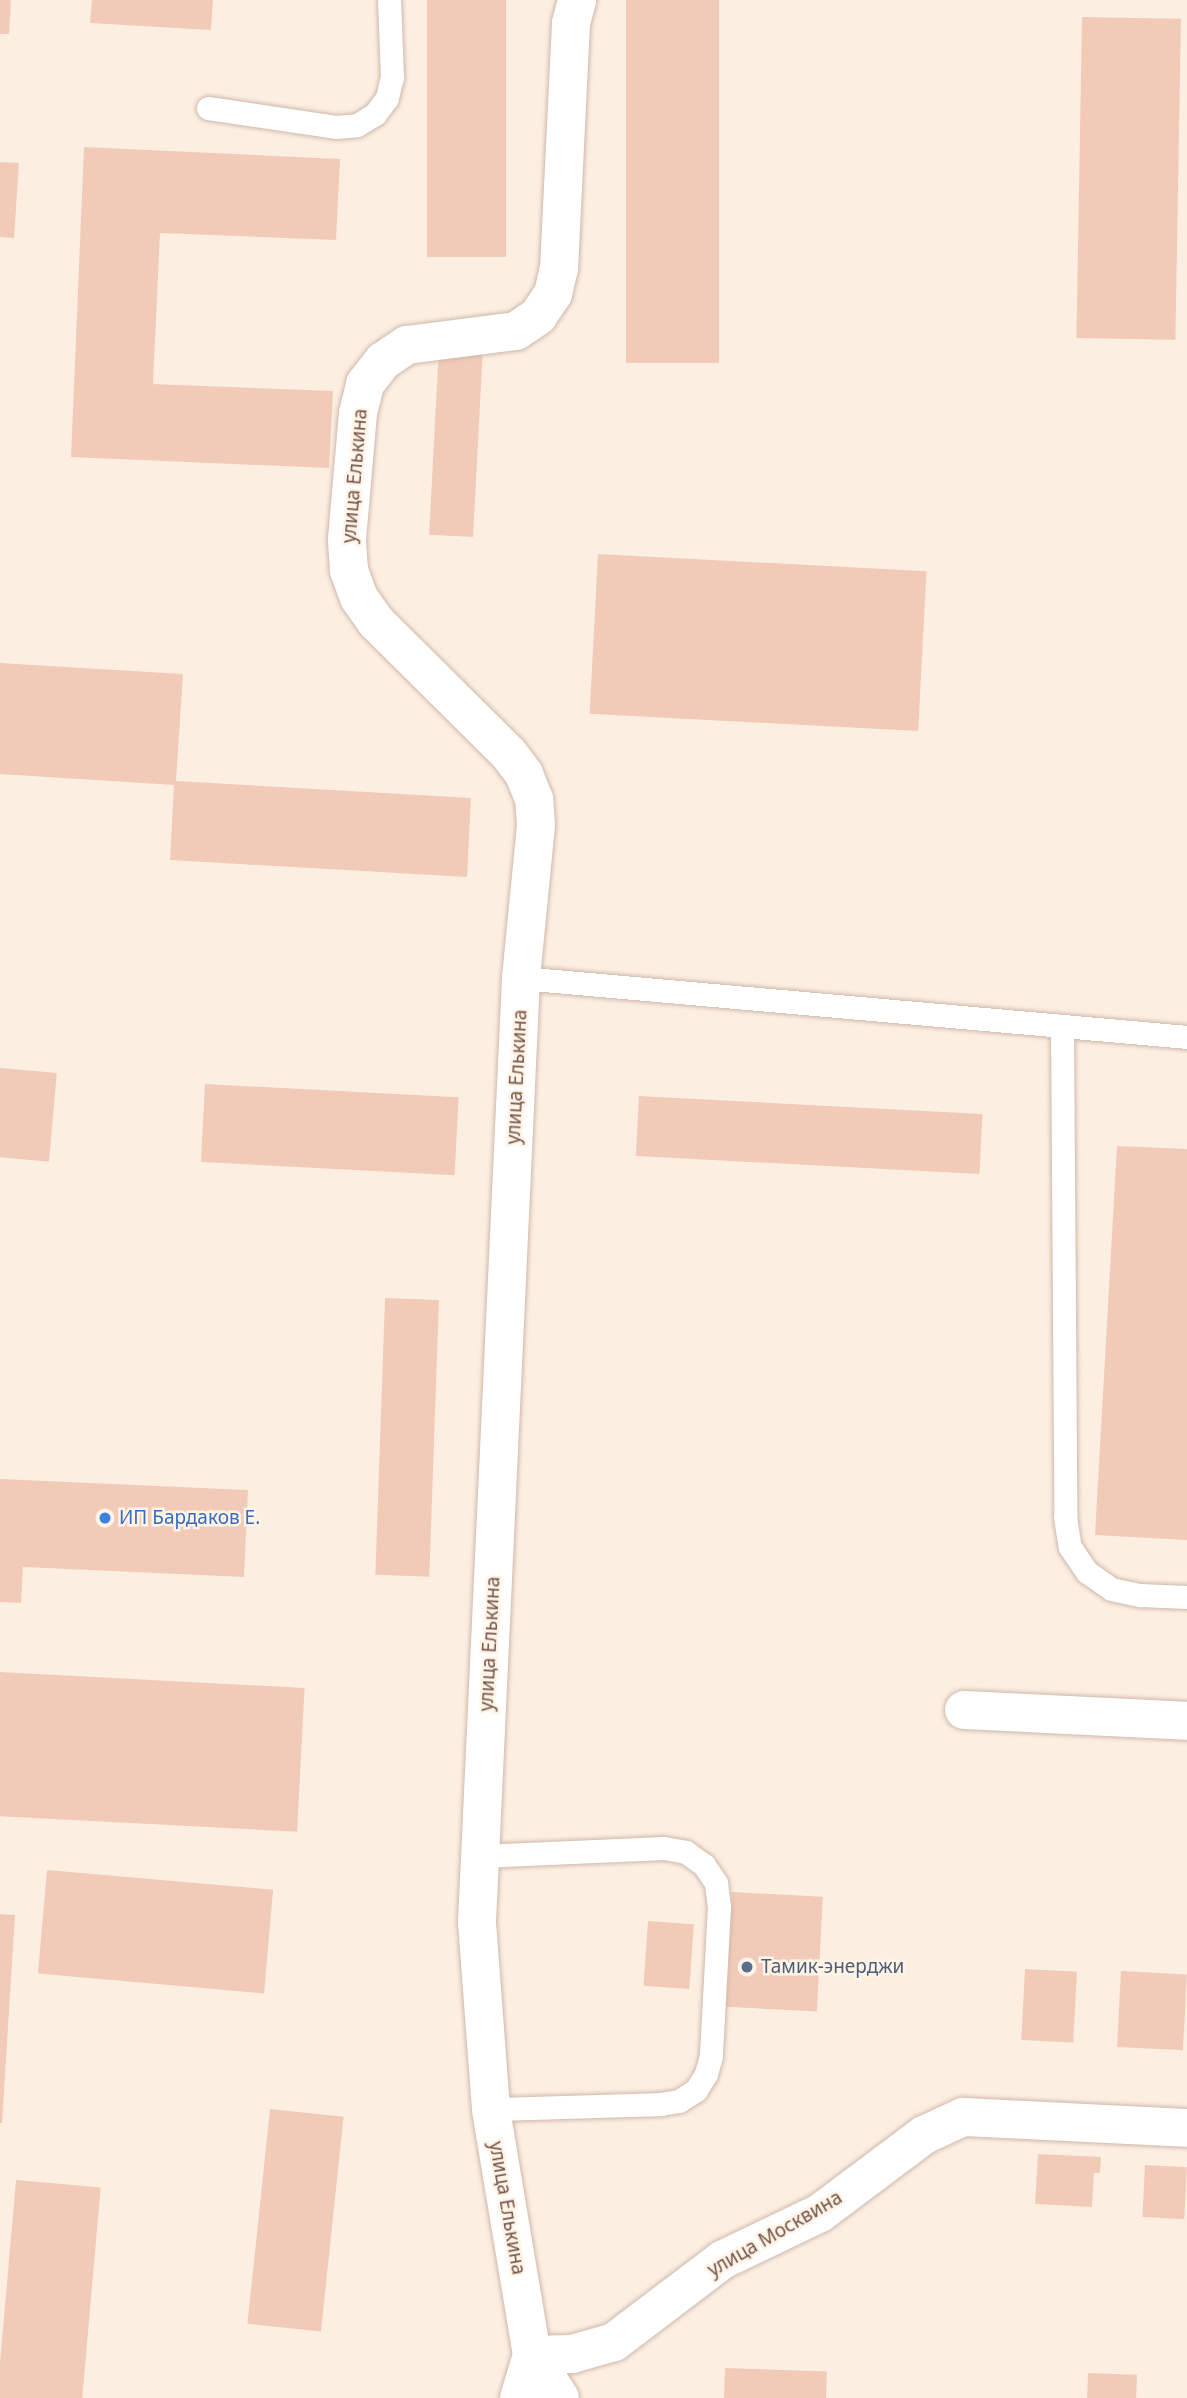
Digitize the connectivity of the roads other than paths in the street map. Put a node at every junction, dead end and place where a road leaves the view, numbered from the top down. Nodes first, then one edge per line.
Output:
1 (389, 0) edge
2 (577, 0) edge
3 (208, 108) dead end
4 (521, 978) junction
5 (1062, 1026) junction
6 (1187, 1037) edge
7 (1187, 1597) edge
8 (964, 1710) dead end
9 (1187, 1721) edge
10 (480, 1856) junction
11 (491, 2109) junction
12 (1187, 2128) edge
13 (532, 2355) junction
14 (519, 2398) edge
15 (560, 2398) edge

1 - 3 lane
2 - 4 street, улица Елькина
4 - 5 lane
4 - 10 street, улица Елькина
5 - 6 lane
5 - 7 lane
8 - 9 street
10 - 11 street, улица Елькина
10 - 11 lane
11 - 13 street, улица Елькина
12 - 13 street, улица Москвина
13 - 14 street, улица Елькина
13 - 15 street, улица Елькина

